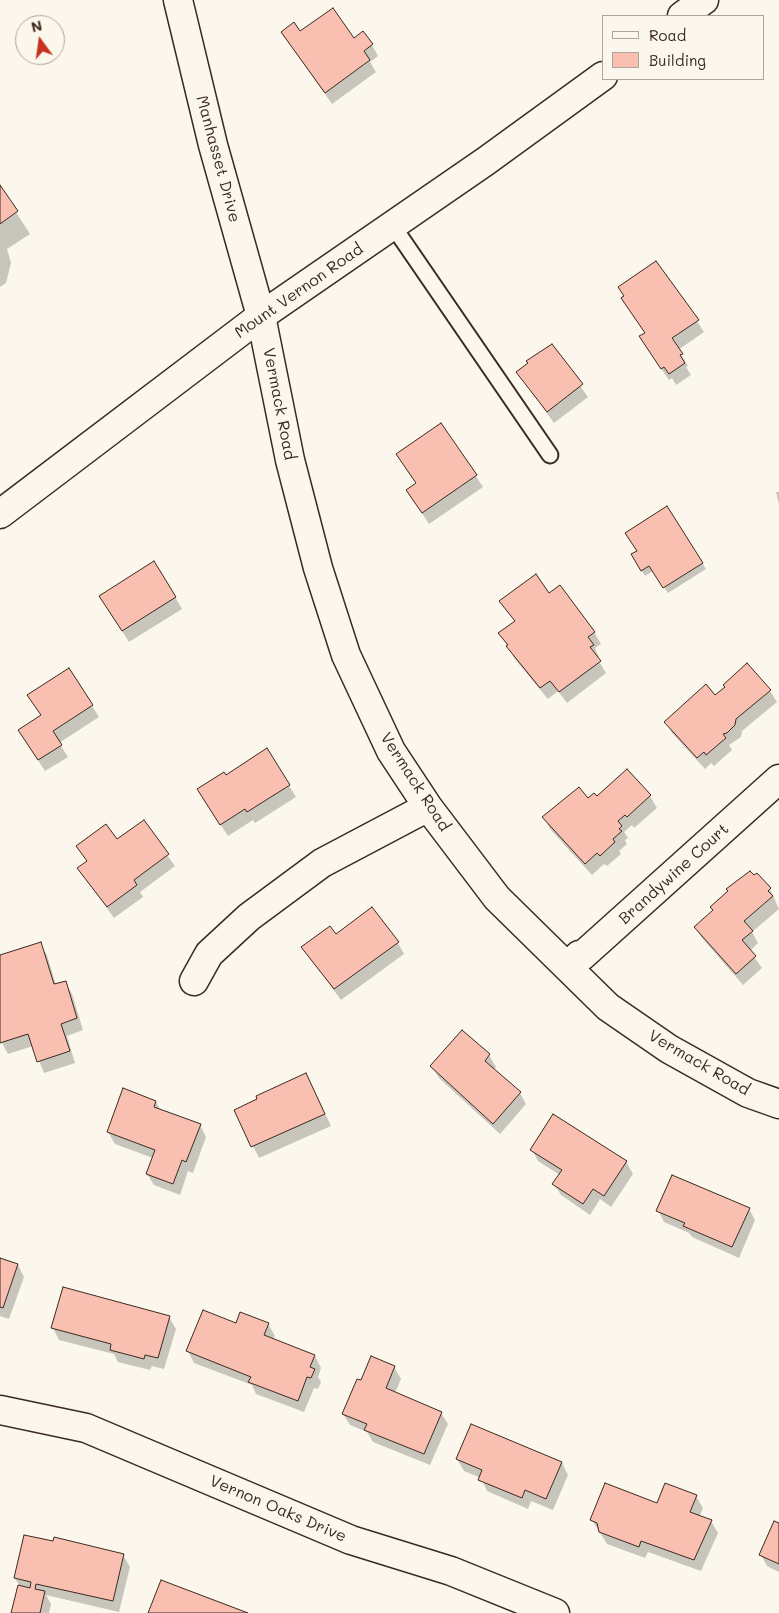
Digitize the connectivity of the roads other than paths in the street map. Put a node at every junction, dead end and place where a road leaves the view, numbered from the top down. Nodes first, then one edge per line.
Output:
1 (178, 0) edge
2 (704, 0) edge
3 (683, 15) edge
4 (602, 77) edge
5 (393, 226) junction
6 (262, 316) junction
7 (550, 455) dead end
8 (0, 514) edge
9 (779, 779) edge
10 (428, 807) junction
11 (570, 967) junction
12 (194, 981) dead end
13 (779, 1104) edge
14 (0, 1410) edge
15 (555, 1613) edge

1 - 6 street, Manhasset Drive
2 - 3 street
4 - 5 street, Mount Vernon Road
5 - 6 street, Mount Vernon Road
5 - 7 lane
6 - 8 street, Mount Vernon Road
6 - 10 street, Vermack Road
9 - 11 street, Brandywine Court
10 - 11 street, Vermack Road
10 - 12 street
11 - 13 street, Vermack Road
14 - 15 street, Vernon Oaks Drive

